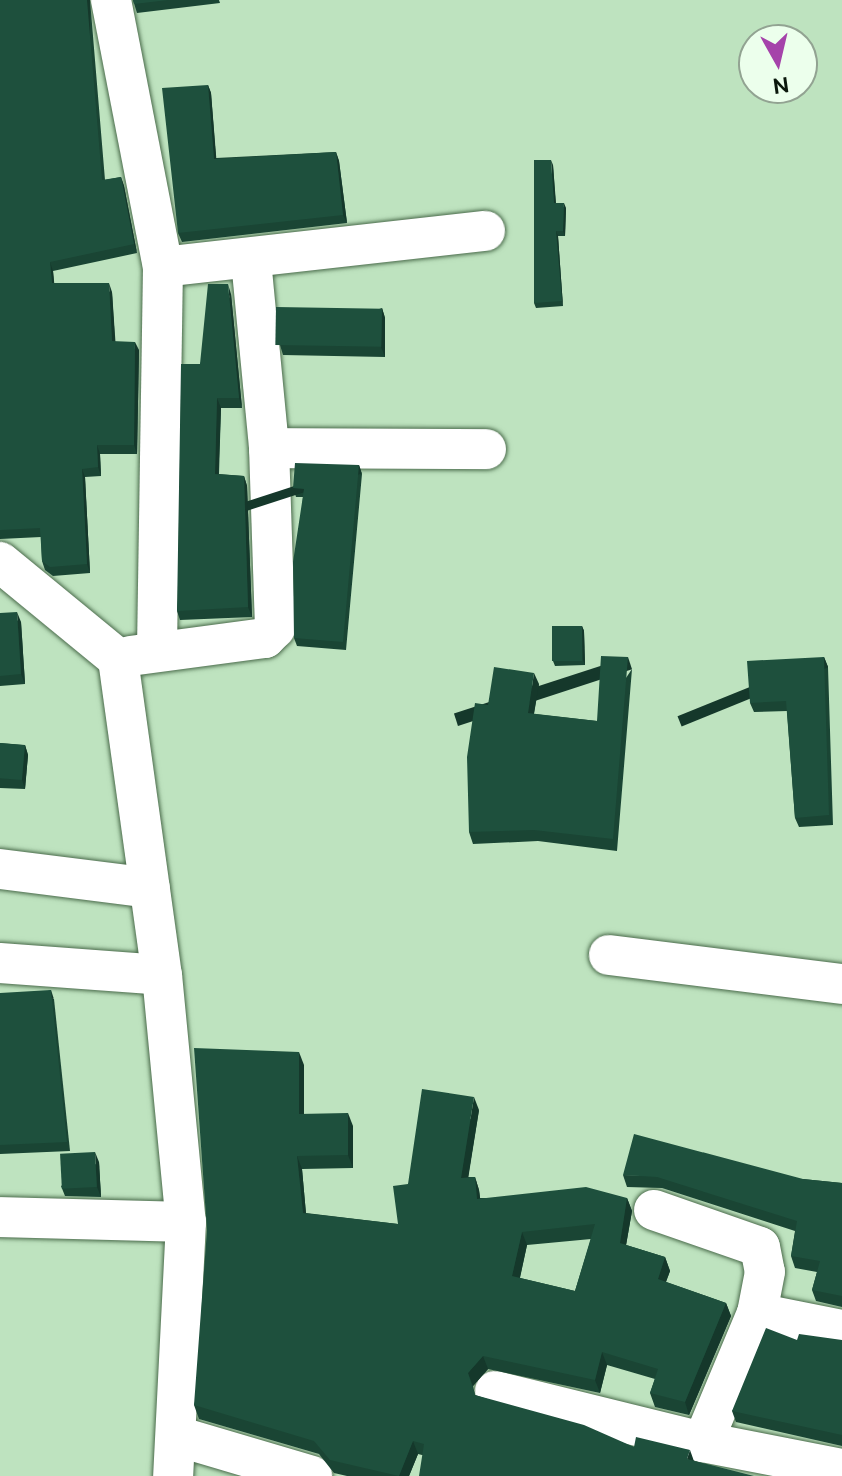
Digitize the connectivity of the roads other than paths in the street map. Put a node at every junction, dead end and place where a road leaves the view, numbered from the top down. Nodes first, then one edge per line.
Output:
1 (111, 0) edge
2 (485, 231) dead end
3 (251, 260) junction
4 (163, 267) junction
5 (269, 448) junction
6 (486, 449) dead end
7 (0, 562) edge
8 (157, 650) junction
9 (118, 659) junction
10 (0, 869) edge
11 (150, 888) junction
12 (609, 955) dead end
13 (0, 963) edge
14 (162, 975) junction
15 (842, 984) edge
16 (654, 1210) dead end
17 (0, 1217) edge
18 (186, 1222) junction
19 (757, 1313) junction
20 (842, 1330) edge
21 (495, 1391) dead end
22 (177, 1436) junction
23 (703, 1442) junction
24 (842, 1469) edge
25 (173, 1476) edge
26 (312, 1476) edge

1 - 4 street
2 - 3 street
3 - 4 street
3 - 5 street
4 - 8 street
5 - 6 street
5 - 8 street
7 - 9 street
8 - 9 street
9 - 11 street
10 - 11 street
11 - 14 street
12 - 15 street
13 - 14 street
14 - 18 street
16 - 19 street
17 - 18 street
18 - 22 street
19 - 20 street
19 - 23 street
21 - 23 street
22 - 25 street
22 - 26 street
23 - 24 street

